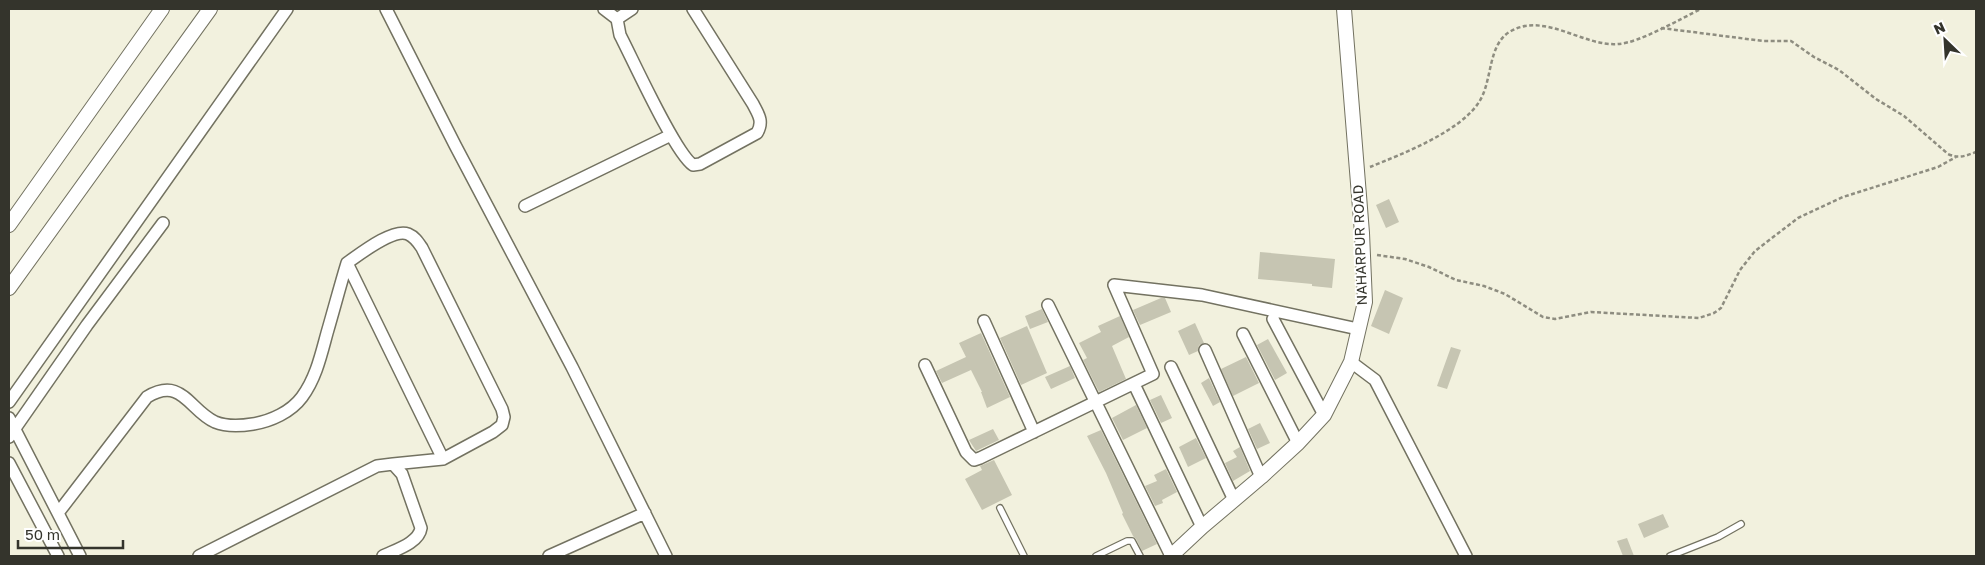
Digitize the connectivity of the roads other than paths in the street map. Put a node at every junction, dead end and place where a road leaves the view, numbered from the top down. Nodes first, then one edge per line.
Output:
1 (162, 9) edge
2 (210, 9) edge
3 (287, 9) edge
4 (386, 9) edge
5 (604, 9) edge
6 (632, 9) edge
7 (693, 9) edge
8 (1344, 9) edge
9 (617, 19) junction
10 (671, 135) junction
11 (525, 206) dead end
12 (163, 223) dead end
13 (9, 225) edge
14 (347, 263) junction
15 (9, 288) edge
16 (1048, 305) dead end
17 (1272, 319) dead end
18 (984, 321) dead end
19 (1358, 330) junction
20 (1243, 334) dead end
21 (1205, 350) dead end
22 (1351, 362) junction
23 (924, 365) dead end
24 (1171, 367) dead end
25 (1134, 384) junction
26 (9, 402) edge
27 (1096, 402) junction
28 (1324, 415) junction
29 (9, 418) edge
30 (1034, 432) junction
31 (12, 433) edge
32 (1298, 443) junction
33 (443, 459) junction
34 (9, 463) edge
35 (393, 464) junction
36 (1261, 477) junction
37 (1234, 500) junction
38 (1000, 508) dead end
39 (58, 512) junction
40 (645, 513) junction
41 (1741, 524) dead end
42 (1202, 527) junction
43 (58, 556) edge
44 (80, 556) edge
45 (199, 556) edge
46 (383, 556) edge
47 (549, 556) edge
48 (666, 556) edge
49 (1024, 556) edge
50 (1096, 556) edge
51 (1140, 556) edge
52 (1171, 556) edge
53 (1466, 556) edge
54 (1670, 556) edge

1 - 13 street
2 - 15 street
3 - 26 street
4 - 40 street
5 - 9 street
6 - 9 street
7 - 10 street
8 - 19 street, NAHARPUR ROAD
9 - 10 street
10 - 11 street
12 - 31 street
14 - 33 street
14 - 33 street
14 - 39 street
16 - 27 street
17 - 28 street
18 - 30 street
19 - 22 street, NAHARPUR ROAD
19 - 25 street
20 - 32 street
21 - 36 street
22 - 28 street, NAHARPUR ROAD
22 - 53 street
23 - 30 street
24 - 37 street
25 - 27 street
25 - 42 street
27 - 30 street
27 - 52 street
28 - 32 street, NAHARPUR ROAD
29 - 31 street
31 - 39 street
32 - 36 street, NAHARPUR ROAD
33 - 35 street
34 - 43 street
35 - 45 street
35 - 46 street
36 - 37 street, NAHARPUR ROAD
37 - 42 street, NAHARPUR ROAD
38 - 49 lane
39 - 44 street
40 - 47 street
40 - 48 street
41 - 54 lane
42 - 52 street, NAHARPUR ROAD
50 - 51 lane

